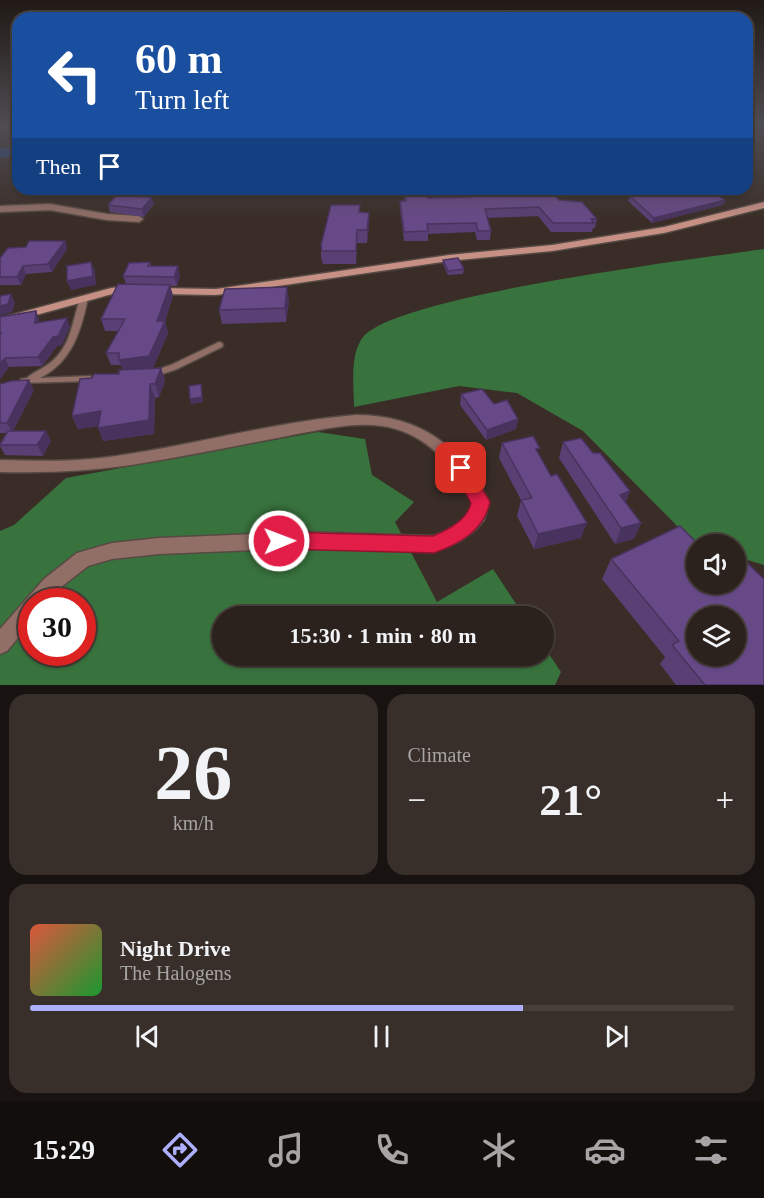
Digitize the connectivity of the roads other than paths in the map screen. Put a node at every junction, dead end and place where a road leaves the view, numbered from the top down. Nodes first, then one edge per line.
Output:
1 (764, 205) edge
2 (0, 209) edge
3 (139, 219) dead end
4 (84, 298) junction
5 (0, 321) edge
6 (219, 345) dead end
7 (141, 378) edge
8 (106, 379) edge
9 (0, 466) edge
10 (47, 588) edge
11 (18, 623) edge
12 (0, 644) edge

1 - 4 street
2 - 3 street
4 - 5 street
4 - 8 lane
6 - 7 lane
9 - 10 street
11 - 12 street

